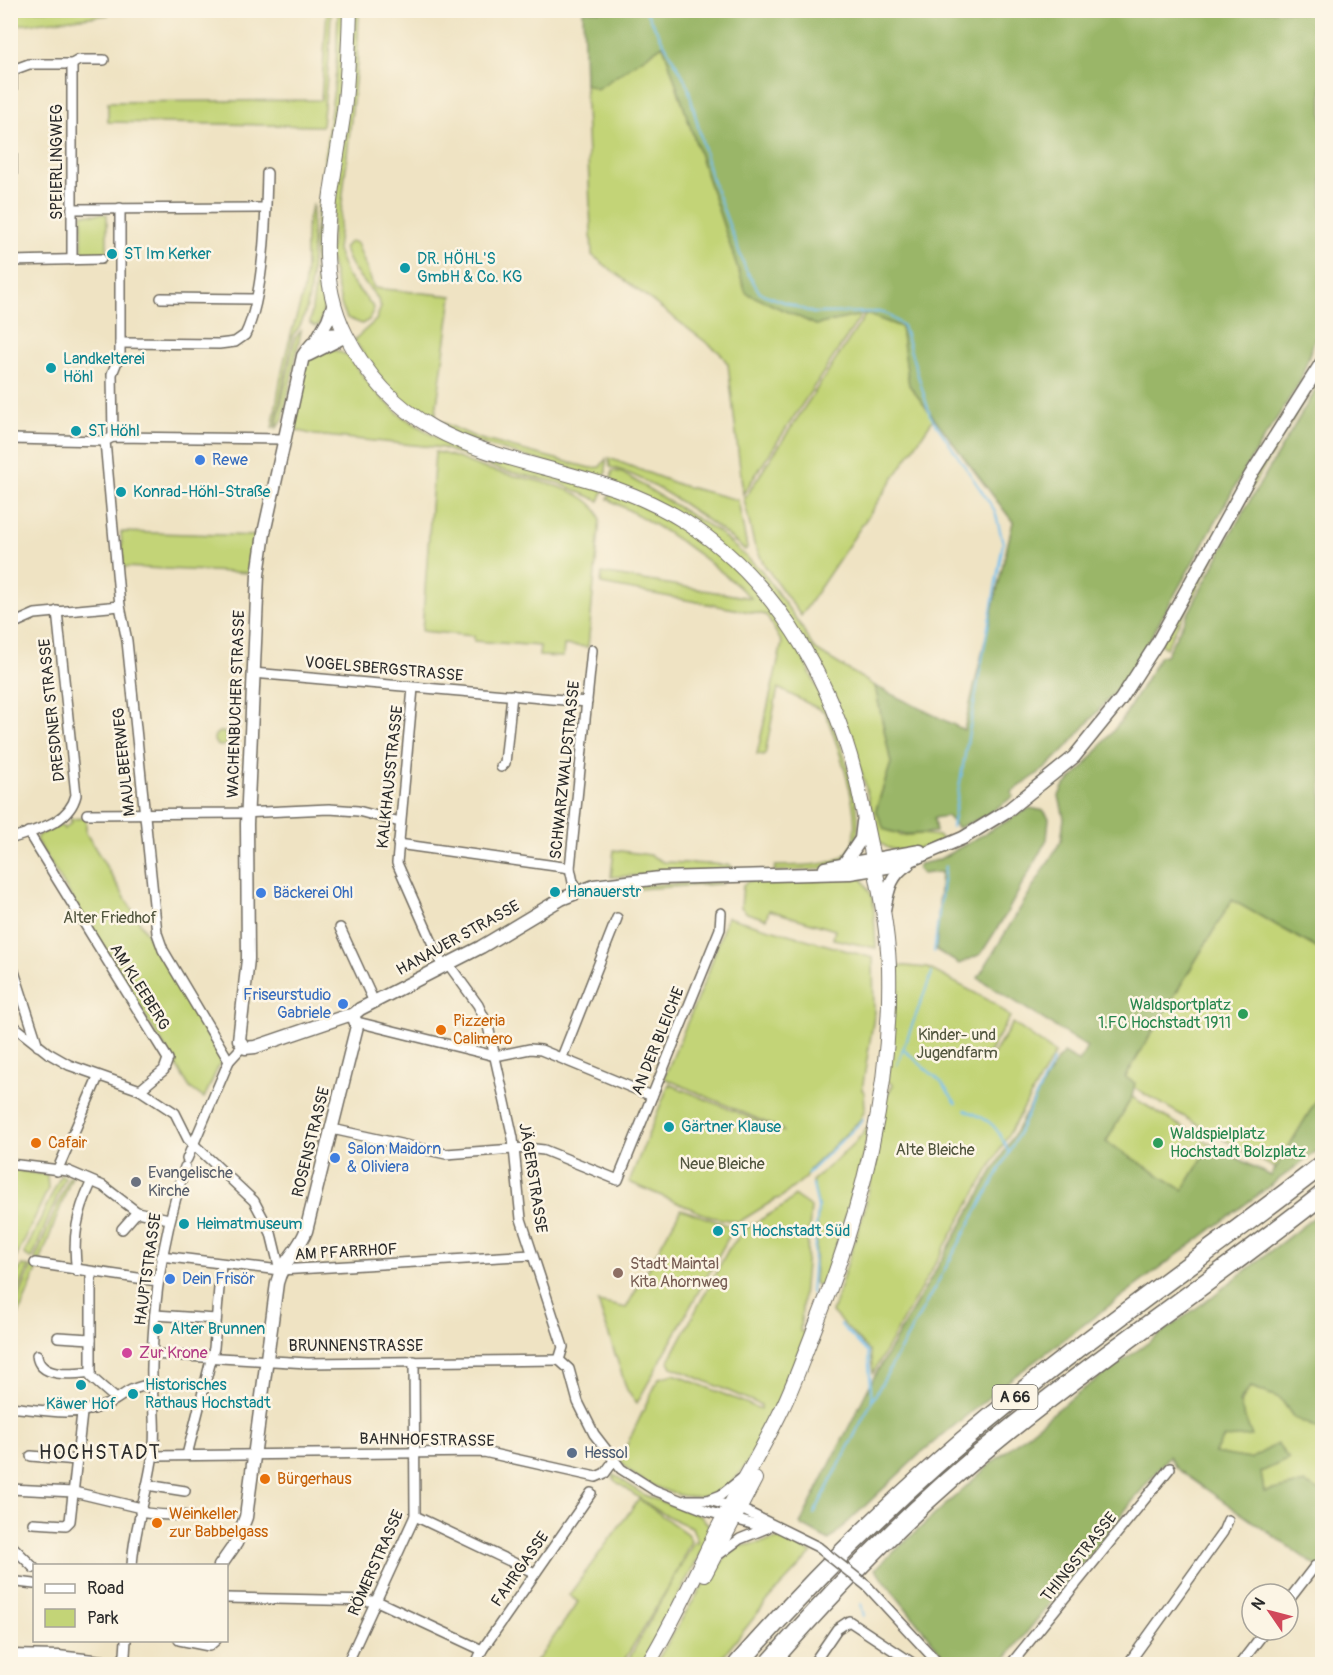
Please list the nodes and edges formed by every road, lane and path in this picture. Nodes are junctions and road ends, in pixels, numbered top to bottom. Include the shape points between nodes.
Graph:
1 (350, 10) edge
2 (104, 60) dead end
3 (72, 64) junction
4 (11, 71) edge
5 (11, 149) edge
6 (267, 173) dead end
7 (120, 208) junction
8 (266, 208) junction
9 (72, 209) junction
10 (101, 259) dead end
11 (72, 260) junction
12 (11, 261) edge
13 (161, 298) dead end
14 (255, 299) junction
15 (334, 303) junction
16 (346, 336) junction
17 (316, 340) junction
18 (120, 343) junction
19 (1323, 362) edge
20 (299, 366) junction
21 (10, 439) edge
22 (109, 439) junction
23 (284, 439) junction
24 (120, 606) junction
25 (57, 611) junction
26 (10, 625) edge
27 (592, 650) dead end
28 (253, 673) junction
29 (413, 688) junction
30 (512, 695) junction
31 (587, 702) junction
32 (501, 767) dead end
33 (248, 812) junction
34 (864, 812) junction
35 (144, 813) junction
36 (87, 814) dead end
37 (400, 822) junction
38 (28, 832) junction
39 (10, 839) edge
40 (398, 844) junction
41 (936, 848) junction
42 (914, 860) junction
43 (844, 864) junction
44 (876, 864) junction
45 (570, 868) junction
46 (804, 873) junction
47 (575, 892) junction
48 (884, 911) junction
49 (721, 913) dead end
50 (617, 918) dead end
51 (340, 928) dead end
52 (10, 959) edge
53 (446, 966) junction
54 (374, 1002) junction
55 (355, 1019) junction
56 (10, 1023) edge
57 (39, 1046) junction
58 (242, 1047) junction
59 (495, 1056) junction
60 (562, 1057) junction
61 (229, 1061) junction
62 (98, 1077) junction
63 (140, 1090) junction
64 (652, 1096) junction
65 (332, 1129) junction
66 (193, 1143) junction
67 (514, 1149) junction
68 (10, 1164) edge
69 (1323, 1165) edge
70 (57, 1171) junction
71 (91, 1183) junction
72 (1323, 1195) edge
73 (137, 1212) junction
74 (169, 1219) junction
75 (122, 1229) dead end
76 (532, 1255) junction
77 (162, 1256) junction
78 (35, 1263) dead end
79 (221, 1264) junction
80 (280, 1270) junction
81 (77, 1271) junction
82 (91, 1273) junction
83 (158, 1281) junction
84 (155, 1315) junction
85 (216, 1319) junction
86 (58, 1337) dead end
87 (91, 1339) junction
88 (152, 1354) junction
89 (38, 1355) dead end
90 (210, 1357) junction
91 (267, 1360) junction
92 (559, 1360) junction
93 (414, 1361) junction
94 (91, 1372) junction
95 (152, 1385) junction
96 (115, 1398) junction
97 (10, 1407) edge
98 (781, 1410) junction
99 (82, 1413) junction
100 (415, 1453) junction
101 (187, 1455) junction
102 (255, 1455) junction
103 (31, 1456) dead end
104 (153, 1456) junction
105 (77, 1460) junction
106 (613, 1462) junction
107 (1170, 1468) dead end
108 (750, 1471) junction
109 (147, 1485) junction
110 (10, 1489) edge
111 (185, 1491) dead end
112 (74, 1492) junction
113 (591, 1493) dead end
114 (681, 1500) junction
115 (708, 1500) junction
116 (141, 1510) junction
117 (733, 1512) junction
118 (191, 1516) dead end
119 (415, 1516) junction
120 (1228, 1520) dead end
121 (33, 1523) dead end
122 (771, 1528) junction
123 (10, 1544) edge
124 (715, 1557) junction
125 (132, 1564) edge
126 (221, 1564) edge
127 (1315, 1566) dead end
128 (33, 1567) edge
129 (535, 1573) junction
130 (10, 1581) edge
131 (33, 1584) edge
132 (1300, 1585) edge
133 (228, 1598) edge
134 (377, 1601) junction
135 (684, 1602) junction
136 (126, 1642) edge
137 (1257, 1642) edge
138 (482, 1650) junction
139 (10, 1656) edge
140 (117, 1663) edge
141 (348, 1665) edge
142 (476, 1665) edge
143 (648, 1665) edge
144 (738, 1665) edge
145 (769, 1665) edge
146 (813, 1665) edge
147 (914, 1665) edge
148 (939, 1665) edge
149 (1011, 1665) edge
150 (1128, 1665) edge
151 (1240, 1665) edge

1 - 15 main road via 345,99 328,226 327,269
2 - 3 street via 79,60
3 - 4 street via 29,64
3 - 9 street, SPEIERLINGWEG
4 - 5 street
5 - 12 street
6 - 8 street
7 - 8 street
7 - 9 street
7 - 18 street, MAULBEERWEG
8 - 14 street
9 - 11 street, SPEIERLINGWEG
10 - 11 street
11 - 12 street
13 - 14 street
14 - 18 street via 247,331 235,342
15 - 16 main road
15 - 17 street, WACHENBUCHER STRASSE
16 - 17 street via 332,333
16 - 20 street via 316,349
16 - 34 main road via 388,395 432,429 476,448 593,479 635,495 689,524 728,554 773,603 822,683 849,750
17 - 20 street, WACHENBUCHER STRASSE
18 - 22 street, MAULBEERWEG via 112,374
19 - 41 street via 1250,476 1158,644 1099,730 1024,799 977,830
20 - 23 street, WACHENBUCHER STRASSE
21 - 22 street
22 - 23 street
22 - 24 street, MAULBEERWEG
23 - 28 street, WACHENBUCHER STRASSE via 260,556
24 - 25 street
24 - 35 street, MAULBEERWEG
25 - 26 street via 34,614
25 - 38 street, DRESDNER STRASSE via 76,795 63,816
27 - 31 street, SCHWARZWALDSTRASSE
28 - 29 street, VOGELSBERGSTRASSE
28 - 33 street, WACHENBUCHER STRASSE
29 - 30 street, VOGELSBERGSTRASSE
29 - 37 street, KALKHAUSSTRASSE
30 - 31 street, VOGELSBERGSTRASSE
30 - 32 street via 505,763
31 - 45 street, SCHWARZWALDSTRASSE
33 - 35 street
33 - 37 street via 337,809
33 - 58 street, WACHENBUCHER STRASSE via 248,959 239,1040
34 - 43 street via 861,839
34 - 44 main road
35 - 36 street
35 - 61 street, MAULBEERWEG via 159,941
37 - 40 street, KALKHAUSSTRASSE
38 - 39 street, DRESDNER STRASSE
38 - 63 street, AM KLEEBERG via 168,1059 164,1070
40 - 45 street
40 - 53 street, KALKHAUSSTRASSE via 399,869
41 - 42 street
41 - 44 street
42 - 44 street
42 - 48 street via 894,876
43 - 44 street, HANAUER STRASSE
43 - 46 street, HANAUER STRASSE
44 - 46 street, HANAUER STRASSE via 850,873
44 - 48 main road
45 - 47 street, SCHWARZWALDSTRASSE
46 - 47 street, HANAUER STRASSE via 660,878 608,883
47 - 53 street, HANAUER STRASSE
48 - 98 main road via 889,964 888,1036 877,1127 860,1203 841,1260
49 - 64 street, AN DER BLEICHE via 720,928
50 - 60 street
51 - 54 street
52 - 57 street
53 - 54 street, HANAUER STRASSE
53 - 59 street, KALKHAUSSTRASSE via 483,1013
54 - 55 street, HANAUER STRASSE
55 - 58 street, HANAUER STRASSE via 346,1016 255,1047
55 - 59 street
55 - 65 street, ROSENSTRASSE
56 - 57 street
57 - 62 street
58 - 61 street
59 - 60 street via 534,1049
59 - 67 street, JÄGERSTRASSE
60 - 64 street
61 - 66 street
62 - 63 street
62 - 70 street
63 - 66 street via 175,1113
64 - 67 street, AN DER BLEICHE via 618,1180 548,1151
65 - 67 street via 437,1153
65 - 80 street, ROSENSTRASSE via 304,1237
66 - 74 street, HAUPTSTRASSE
66 - 80 street via 254,1201 271,1233
67 - 76 street, JÄGERSTRASSE via 519,1209
68 - 70 street
69 - 144 highway, A 66 via 1065,1359 952,1450 848,1547
70 - 71 street via 68,1171
71 - 73 street via 103,1186
71 - 81 street via 74,1233
72 - 145 highway, A 66 via 1092,1366 968,1465 884,1542
73 - 74 street
73 - 75 street
74 - 77 street, HAUPTSTRASSE
76 - 80 street, AM PFARRHOF
76 - 92 street, JÄGERSTRASSE via 562,1347
77 - 79 street, AM PFARRHOF
77 - 83 street, HAUPTSTRASSE
78 - 81 street
79 - 80 street, AM PFARRHOF
79 - 85 street
80 - 91 street
81 - 82 street
82 - 83 street
82 - 87 street
83 - 84 street, HAUPTSTRASSE
84 - 85 street
84 - 88 street, HAUPTSTRASSE
85 - 90 street
86 - 87 street
87 - 94 street
88 - 90 street, BRUNNENSTRASSE
88 - 95 street, HAUPTSTRASSE
89 - 94 street via 46,1370
90 - 91 street, BRUNNENSTRASSE
90 - 101 street
91 - 93 street, BRUNNENSTRASSE
91 - 102 street
92 - 93 street, BRUNNENSTRASSE
92 - 106 street, JÄGERSTRASSE via 569,1369 588,1423
93 - 100 street, RÖMERSTRASSE
94 - 96 street via 91,1377
95 - 96 street via 136,1386
95 - 104 street, HAUPTSTRASSE
96 - 99 street
97 - 99 street
98 - 108 main road
98 - 117 main road via 769,1447
99 - 105 street
100 - 102 street, BAHNHOFSTRASSE
100 - 106 street, BAHNHOFSTRASSE via 489,1453 596,1477 609,1470
100 - 119 street, RÖMERSTRASSE
101 - 102 street, BAHNHOFSTRASSE
101 - 104 street, BAHNHOFSTRASSE
102 - 126 street via 242,1531
103 - 105 street
104 - 109 street, HAUPTSTRASSE
105 - 112 street
106 - 114 street via 646,1486
107 - 149 street, THINGSTRASSE
108 - 115 street via 721,1495
108 - 117 main road
109 - 111 street
109 - 116 street, HAUPTSTRASSE
110 - 112 street
112 - 116 street
112 - 121 street via 66,1525
113 - 129 street, FAHRGASSE
114 - 115 street
114 - 117 street
115 - 117 street
116 - 118 street via 161,1517
116 - 125 street, HAUPTSTRASSE
117 - 122 street via 756,1514
117 - 124 main road
117 - 135 main road
119 - 129 street
119 - 134 street, RÖMERSTRASSE
120 - 150 street via 1223,1533
122 - 124 street via 740,1539
122 - 148 street, bridge via 818,1547 867,1586
123 - 128 street
124 - 135 main road
127 - 132 street
129 - 138 street, FAHRGASSE
130 - 131 street
133 - 134 street
134 - 138 street
134 - 141 street, RÖMERSTRASSE
135 - 143 main road
136 - 140 street via 125,1655
137 - 151 street
138 - 142 street, FAHRGASSE
139 - 140 street
146 - 147 street via 844,1623 856,1624

